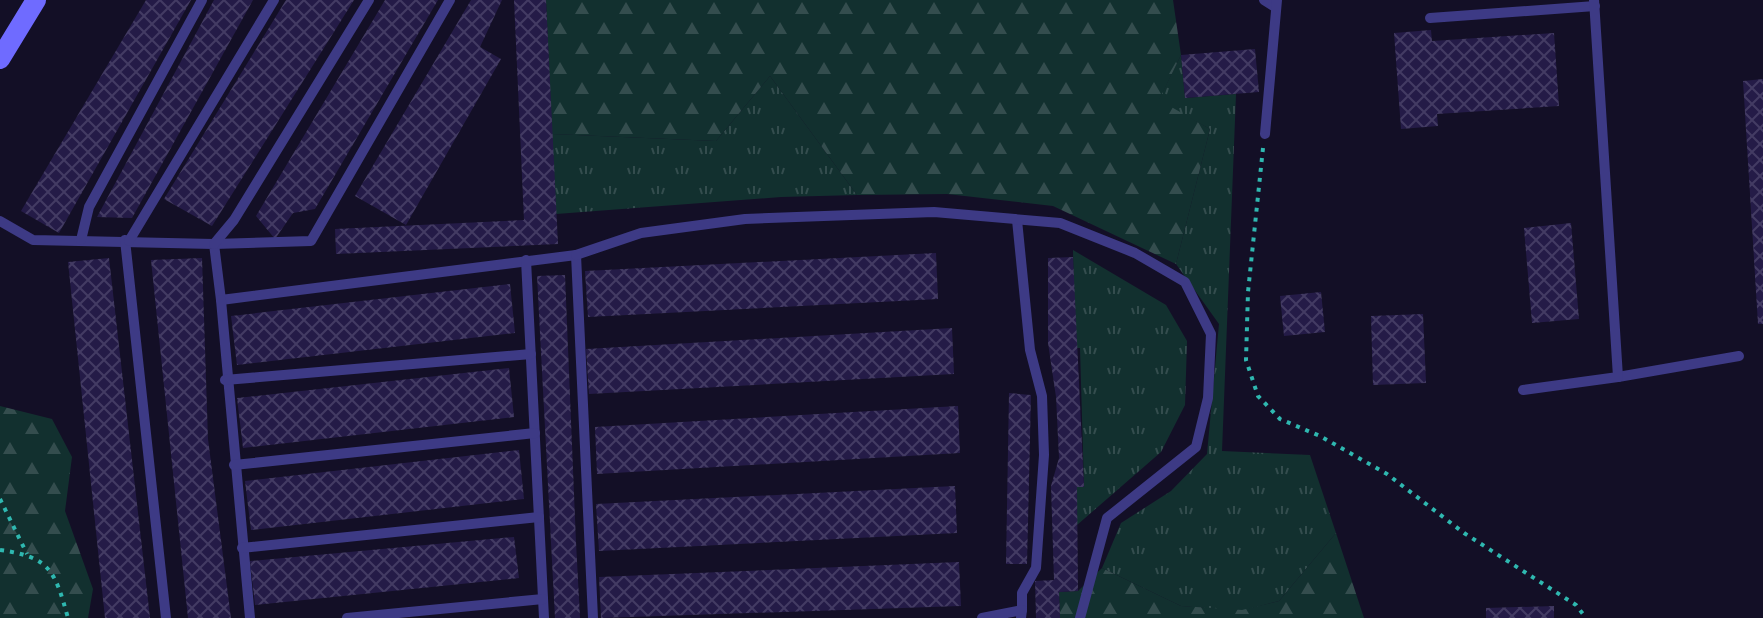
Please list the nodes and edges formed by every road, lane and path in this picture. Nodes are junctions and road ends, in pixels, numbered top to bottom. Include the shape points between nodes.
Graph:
1 (36, 0) edge
2 (202, 0) edge
3 (274, 0) edge
4 (369, 0) edge
5 (450, 0) edge
6 (1264, 0) edge
7 (1595, 3) edge
8 (1276, 4) edge
9 (1430, 18) dead end
10 (0, 59) edge
11 (1265, 134) joint
12 (1017, 220) junction
13 (0, 221) edge
14 (81, 240) junction
15 (127, 240) junction
16 (214, 244) junction
17 (576, 255) junction
18 (526, 260) junction
19 (221, 300) junction
20 (531, 354) junction
21 (1739, 356) dead end
22 (1618, 377) junction
23 (225, 380) junction
24 (1523, 390) dead end
25 (535, 433) junction
26 (234, 465) junction
27 (0, 499) edge
28 (539, 517) junction
29 (242, 548) junction
30 (0, 550) edge
31 (27, 554) junction
32 (543, 599) junction
33 (1022, 614) edge
34 (68, 618) edge
35 (166, 618) edge
36 (250, 618) edge
37 (347, 618) edge
38 (544, 618) edge
39 (593, 618) edge
40 (982, 618) edge
41 (1080, 618) edge
42 (1586, 618) edge

1 - 10 main road
2 - 14 lane via 89,207
3 - 15 lane
4 - 16 lane via 234,220
5 - 16 lane via 311,241
6 - 8 lane
7 - 9 lane
7 - 22 lane
8 - 11 lane
11 - 42 path via 1246,360 1258,396 1280,419 1387,474 1464,533 1576,605
12 - 17 lane via 934,212 745,219 641,233
12 - 33 lane via 1030,350 1042,396 1044,455 1036,568 1022,593
12 - 41 lane via 1060,223 1135,253 1185,282 1211,334 1208,398 1196,447 1107,518
13 - 14 lane via 33,240
14 - 15 lane
15 - 16 lane
15 - 35 lane
16 - 19 lane
17 - 18 lane
17 - 39 lane
18 - 19 lane
18 - 20 lane
19 - 23 lane
20 - 23 lane
20 - 25 lane
21 - 22 lane
22 - 24 lane
23 - 26 lane
25 - 26 lane
25 - 28 lane
26 - 29 lane
27 - 31 path
28 - 29 lane
28 - 32 lane
29 - 36 lane
30 - 31 path
31 - 34 path via 50,568 60,583
32 - 37 lane
32 - 38 lane
33 - 40 lane

